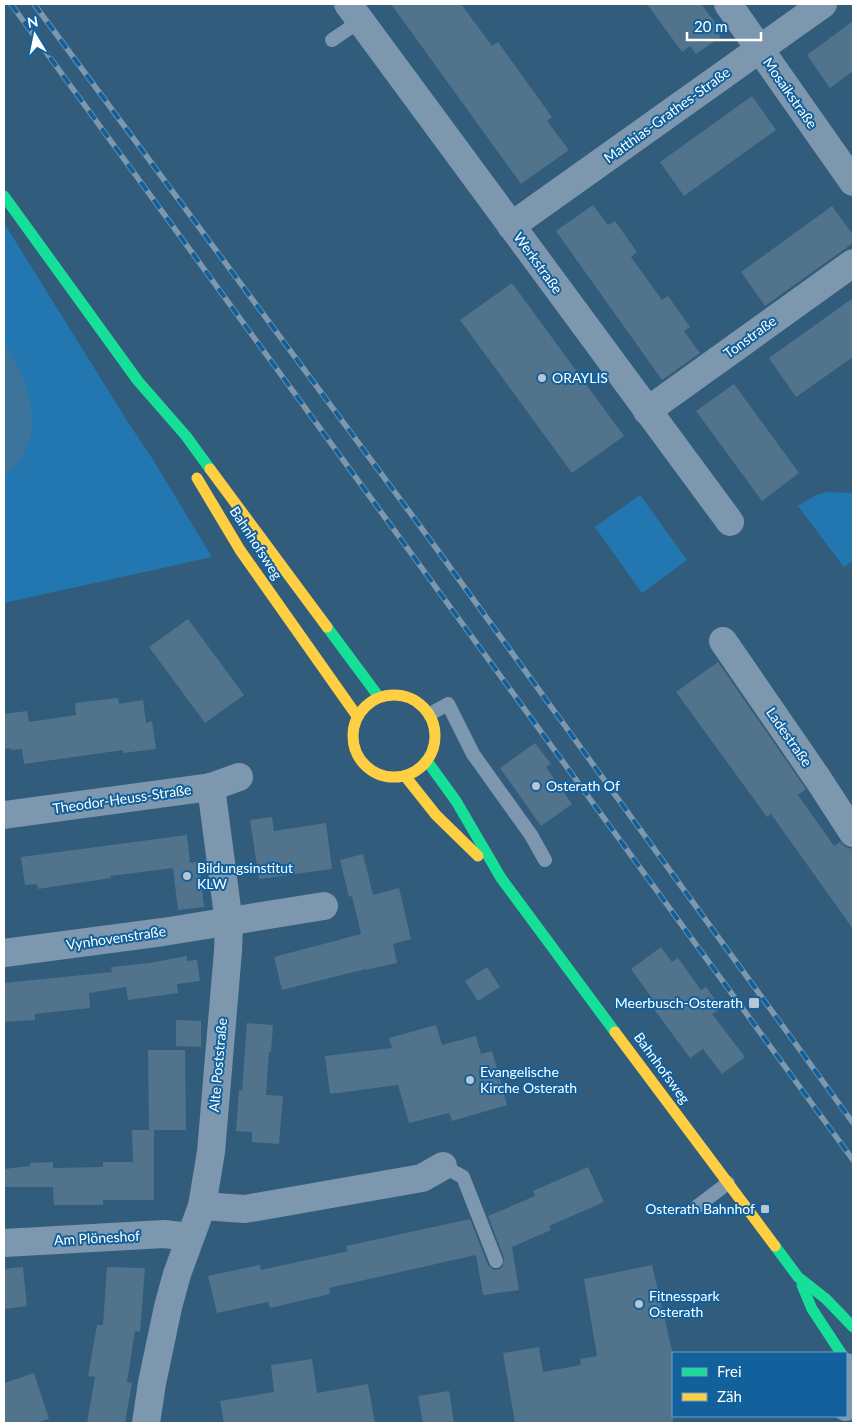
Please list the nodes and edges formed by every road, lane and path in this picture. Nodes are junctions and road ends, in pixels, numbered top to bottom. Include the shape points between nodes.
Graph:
1 (728, 4) edge
2 (823, 4) edge
3 (354, 12) edge
4 (332, 40) dead end
5 (760, 49) junction
6 (853, 182) edge
7 (4, 196) edge
8 (510, 226) junction
9 (853, 262) edge
10 (138, 381) junction
11 (647, 411) junction
12 (170, 436) dead end
13 (189, 466) dead end
14 (730, 522) dead end
15 (724, 641) dead end
16 (379, 696) junction
17 (430, 714) junction
18 (357, 716) junction
19 (427, 761) junction
20 (405, 776) junction
21 (239, 777) dead end
22 (211, 787) junction
23 (4, 815) edge
24 (853, 833) edge
25 (545, 860) dead end
26 (501, 878) junction
27 (324, 906) dead end
28 (229, 922) junction
29 (4, 952) edge
30 (442, 1166) joint
31 (728, 1183) junction
32 (202, 1206) junction
33 (695, 1208) dead end
34 (190, 1237) junction
35 (4, 1243) edge
36 (496, 1261) dead end
37 (798, 1277) junction
38 (853, 1326) edge
39 (840, 1352) edge
40 (847, 1373) edge
41 (847, 1403) edge
42 (146, 1423) edge

1 - 5 street, Mosaikstraße
2 - 5 street, Matthias-Grathes-Straße
3 - 4 lane
3 - 8 street, Werkstraße
5 - 6 street, Mosaikstraße
5 - 8 street, Matthias-Grathes-Straße
7 - 10 main road, Bahnhofsweg
8 - 11 street, Werkstraße
9 - 11 street, Tonstraße
10 - 12 main road, Bahnhofsweg
10 - 16 main road, Bahnhofsweg via 186,436
11 - 14 street, Werkstraße
13 - 18 main road, Bahnhofsweg via 240,550
15 - 24 street, Ladestraße
16 - 17 main road via 398,694 416,700
16 - 18 main road
17 - 19 main road via 436,734
17 - 25 lane via 448,704 473,754
18 - 20 main road via 353,743 366,767 378,774
19 - 20 main road
19 - 26 main road, Bahnhofsweg via 456,800
20 - 26 main road, Bahnhofsweg via 436,815
21 - 22 street, Theodor-Heuss-Straße
22 - 23 street, Theodor-Heuss-Straße
22 - 28 street, Alte Poststraße
26 - 31 main road, Bahnhofsweg
27 - 28 street
28 - 29 street, Vynhovenstraße
28 - 32 street, Alte Poststraße via 211,1152
30 - 32 street via 422,1178 245,1209
30 - 36 lane via 463,1177
31 - 33 lane
31 - 37 main road, Bahnhofsweg
32 - 34 street, Alte Poststraße
34 - 35 street, Am Plöneshof via 164,1234
34 - 42 street, Alte Poststraße via 168,1308
37 - 38 main road, Bahnhofsweg
37 - 39 main road, Bahnhofsweg via 812,1310
40 - 41 street

